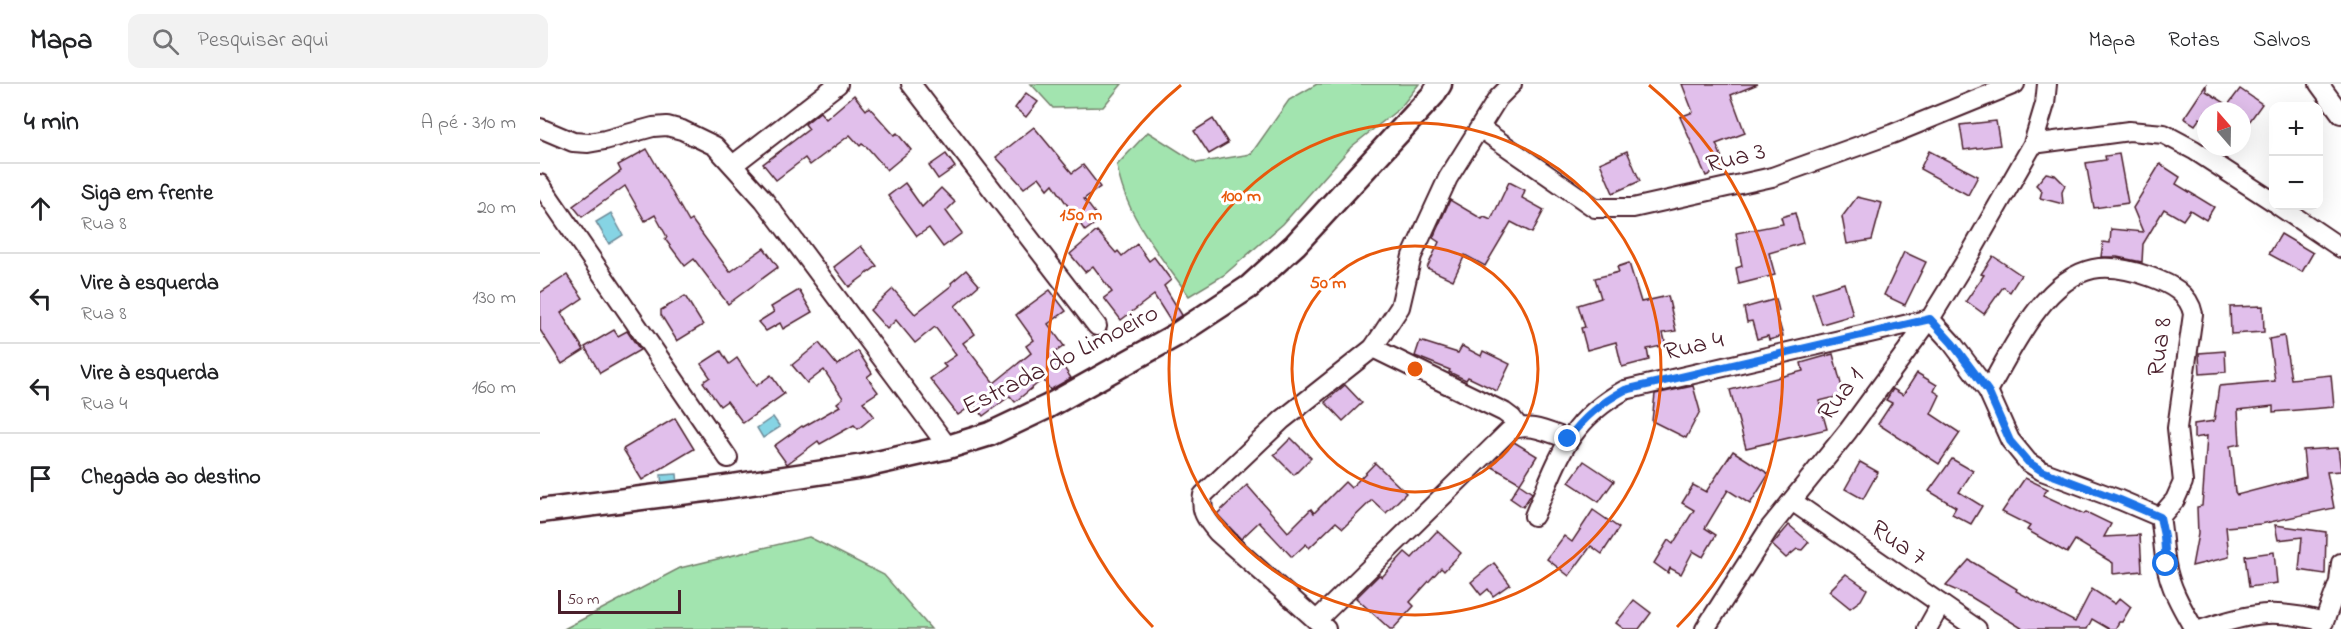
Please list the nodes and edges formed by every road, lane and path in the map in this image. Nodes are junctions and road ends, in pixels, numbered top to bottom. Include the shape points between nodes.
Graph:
1 (838, 84) edge
2 (911, 84) edge
3 (1440, 84) edge
4 (1512, 84) edge
5 (2016, 84) edge
6 (2047, 84) edge
7 (2319, 84) edge
8 (2341, 114) edge
9 (1480, 128) junction
10 (540, 129) edge
11 (2032, 144) junction
12 (733, 165) junction
13 (540, 184) edge
14 (2269, 199) edge
15 (2284, 210) edge
16 (2341, 248) edge
17 (1930, 319) junction
18 (1097, 326) dead end
19 (1373, 348) junction
20 (1988, 391) junction
21 (1518, 426) junction
22 (1568, 439) junction
23 (948, 447) junction
24 (728, 458) dead end
25 (1792, 501) junction
26 (540, 511) edge
27 (1534, 516) dead end
28 (2160, 517) junction
29 (2341, 563) edge
30 (1941, 604) junction
31 (1321, 625) edge
32 (2327, 625) edge
33 (1705, 629) edge
34 (1927, 629) edge
35 (1977, 629) edge
36 (2194, 629) edge
37 (2203, 629) edge

1 - 12 street
2 - 18 street
3 - 23 street, Estrada do Limoeiro via 1364,172 1249,287 1176,335 1047,407 990,434
4 - 9 street via 1498,98
5 - 9 street, Rua 3 via 1772,177 1633,207 1595,208
6 - 11 street, Rua 1
7 - 8 street
9 - 19 street via 1448,178 1412,256 1400,307
10 - 12 street via 573,142 588,143 667,126 715,146
11 - 14 street via 2129,131 2164,134
11 - 17 street, Rua 1
12 - 23 street via 764,200
13 - 24 street
15 - 16 street
17 - 20 street
17 - 22 street, Rua 4 via 1625,390 1594,410
17 - 25 street, Rua 1
19 - 21 street via 1504,412
19 - 31 street via 1282,420 1203,495 1201,507 1217,532
20 - 28 street via 2010,441 2028,462
20 - 28 street, Rua 8 via 2028,326 2052,293 2069,279 2094,269 2131,270 2183,293 2193,315 2177,428 2183,482 2175,500
21 - 22 street
21 - 31 street via 1490,448
22 - 27 street, Rua 4
23 - 26 street, Estrada do Limoeiro via 864,466
25 - 30 street, Rua 7
25 - 33 street, Rua 1 via 1769,529
28 - 36 street via 2173,588
29 - 32 street
30 - 34 street
30 - 35 street, Rua 7
32 - 37 street via 2299,615 2276,613 2237,618

